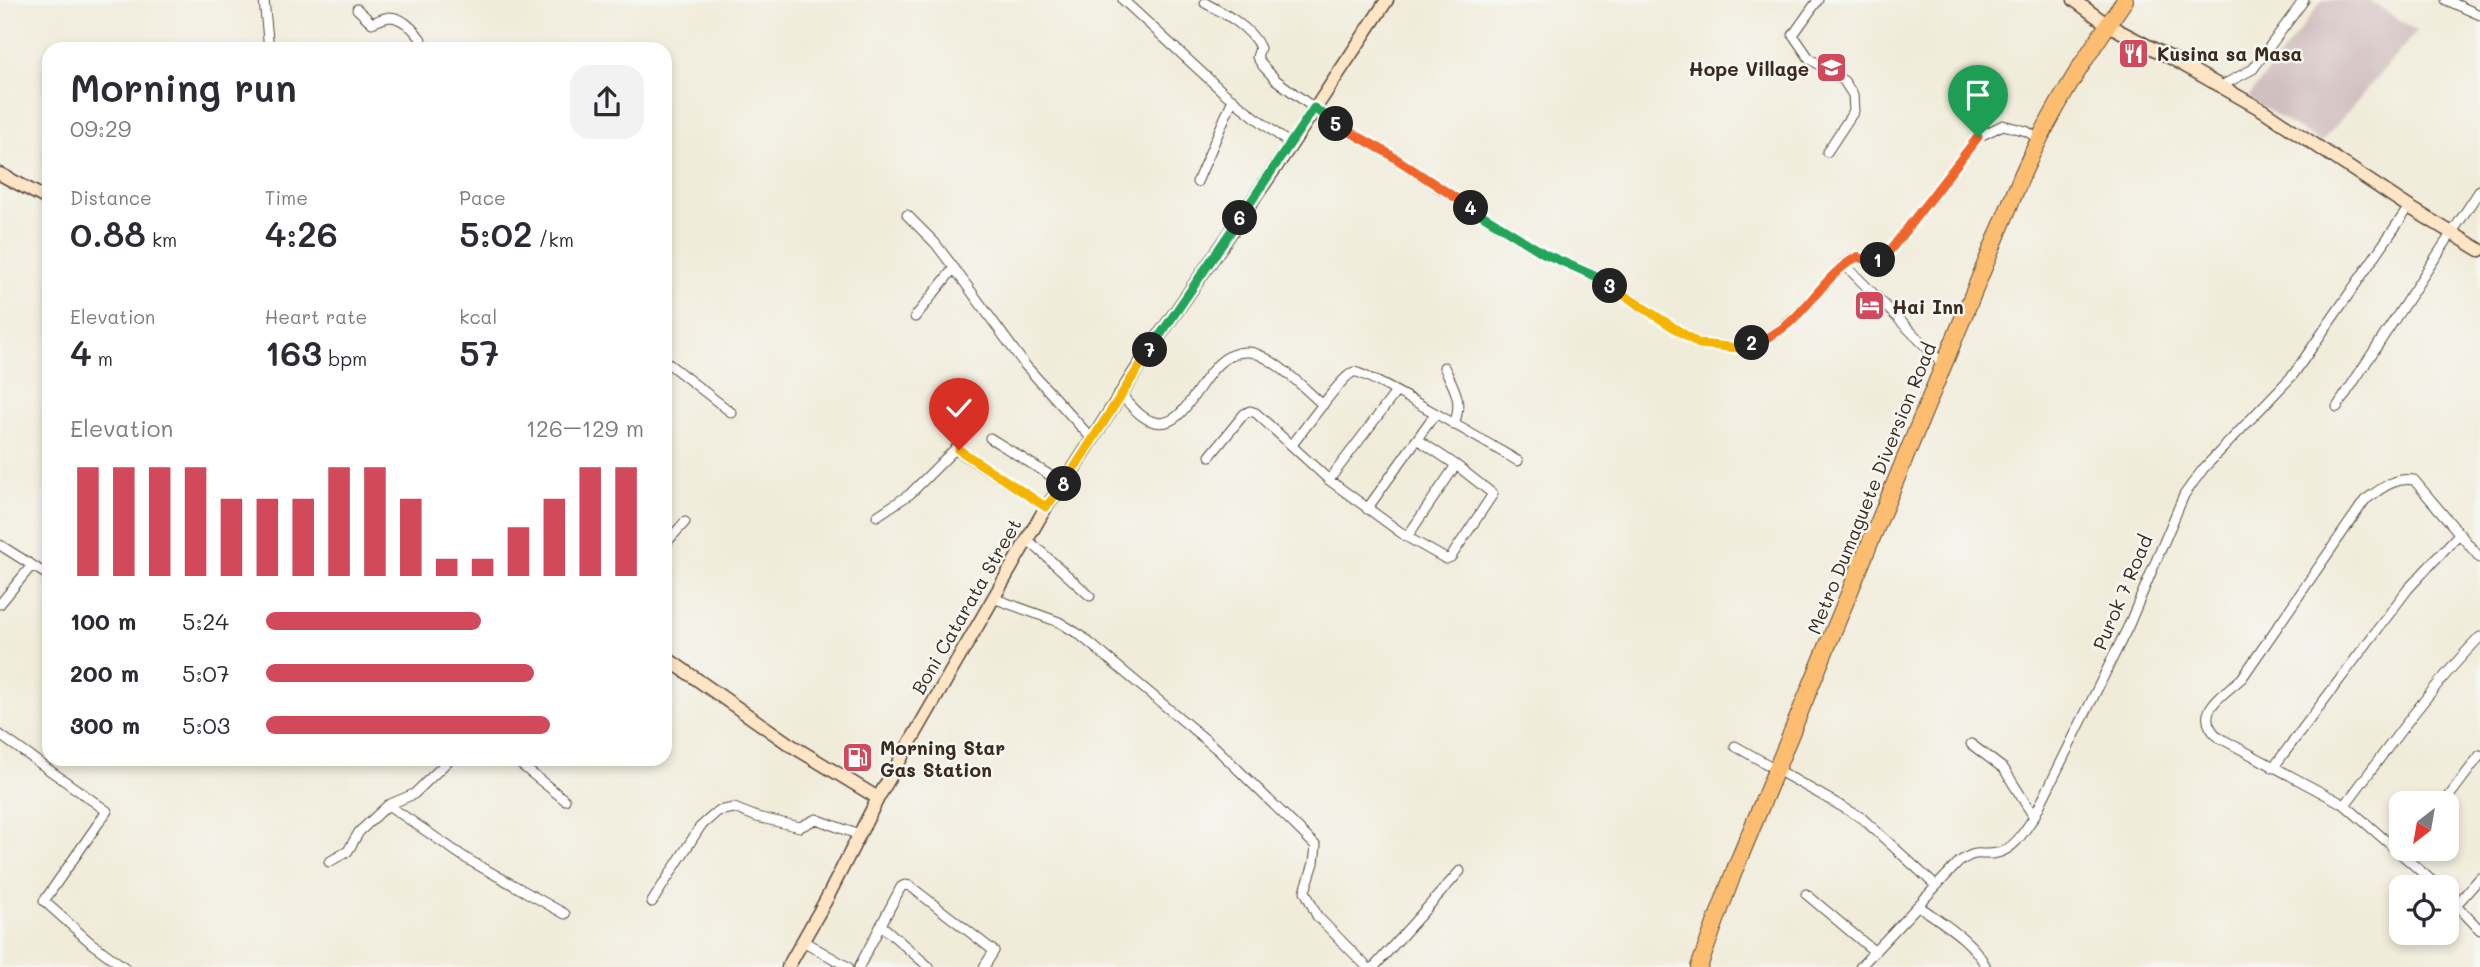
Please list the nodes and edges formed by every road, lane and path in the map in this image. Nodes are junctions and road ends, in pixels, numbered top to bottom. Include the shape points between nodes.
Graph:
1 (264, 0) edge
2 (1123, 0) edge
3 (1387, 0) edge
4 (1818, 0) edge
5 (2074, 0) edge
6 (2125, 0) edge
7 (2304, 0) edge
8 (2446, 0) edge
9 (1205, 3) dead end
10 (357, 9) dead end
11 (2480, 15) edge
12 (2108, 25) junction
13 (268, 42) edge
14 (423, 42) edge
15 (2221, 86) junction
16 (1233, 99) junction
17 (1314, 108) junction
18 (2039, 139) junction
19 (1292, 145) junction
20 (1827, 152) dead end
21 (0, 174) edge
22 (1196, 182) dead end
23 (2480, 190) edge
24 (42, 196) edge
25 (2409, 207) junction
26 (907, 215) dead end
27 (2453, 234) junction
28 (2480, 250) edge
29 (1844, 264) junction
30 (954, 268) junction
31 (915, 317) dead end
32 (1944, 365) junction
33 (672, 366) edge
34 (1444, 367) dead end
35 (1396, 391) junction
36 (1121, 395) junction
37 (1323, 404) junction
38 (2337, 407) dead end
39 (732, 413) dead end
40 (1435, 414) junction
41 (1454, 425) junction
42 (990, 438) dead end
43 (1093, 439) junction
44 (1417, 439) junction
45 (1292, 445) junction
46 (1210, 456) dead end
47 (1518, 461) dead end
48 (1456, 465) junction
49 (1329, 480) junction
50 (1064, 484) junction
51 (1046, 507) junction
52 (1367, 509) junction
53 (877, 516) dead end
54 (685, 522) dead end
55 (2459, 534) junction
56 (672, 536) edge
57 (1407, 537) junction
58 (1027, 539) junction
59 (0, 544) edge
60 (2480, 558) edge
61 (32, 565) junction
62 (42, 571) edge
63 (1090, 596) dead end
64 (993, 598) junction
65 (0, 604) edge
66 (2480, 637) edge
67 (672, 662) edge
68 (0, 736) edge
69 (1971, 744) dead end
70 (1735, 746) dead end
71 (2480, 755) edge
72 (42, 765) edge
73 (43, 766) edge
74 (443, 766) edge
75 (522, 766) edge
76 (2273, 768) junction
77 (1777, 770) junction
78 (2453, 791) edge
79 (878, 798) junction
80 (565, 800) dead end
81 (388, 805) junction
82 (2344, 805) junction
83 (2034, 817) junction
84 (859, 835) junction
85 (2389, 839) edge
86 (2415, 861) edge
87 (329, 862) dead end
88 (1460, 871) dead end
89 (2428, 875) edge
90 (2480, 878) edge
91 (1935, 885) junction
92 (1806, 894) dead end
93 (652, 902) dead end
94 (2459, 902) edge
95 (1919, 906) junction
96 (2459, 906) edge
97 (565, 914) dead end
98 (881, 925) junction
99 (2480, 930) edge
100 (803, 941) junction
101 (1875, 952) junction
102 (124, 967) edge
103 (788, 967) edge
104 (848, 967) edge
105 (859, 967) edge
106 (929, 967) edge
107 (984, 967) edge
108 (1367, 967) edge
109 (1374, 967) edge
110 (1699, 967) edge
111 (1860, 967) edge
112 (1986, 967) edge

1 - 13 street
2 - 16 street
3 - 17 street, Boni Catarata Street
4 - 20 street via 1793,35 1809,58 1844,81 1853,95 1854,111
5 - 12 street
6 - 12 highway, Metro Dumaguete Diversion Road
7 - 15 street via 2253,69
8 - 11 street
9 - 17 street via 1256,39 1257,57 1263,66
10 - 14 street via 372,23 388,17 402,20
12 - 15 street
12 - 18 highway, Metro Dumaguete Diversion Road
15 - 25 street
16 - 19 street
16 - 22 street
17 - 19 street, Boni Catarata Street
17 - 29 street via 1545,254 1597,277 1699,344 1739,348 1773,335
18 - 29 street via 2003,125 1978,137 1885,257 1873,262 1857,257
18 - 32 highway, Metro Dumaguete Diversion Road
19 - 36 street, Boni Catarata Street
21 - 24 street
23 - 27 street
25 - 27 street
25 - 83 street, Purok 7 Road via 2293,376 2203,469 2184,495 2128,627
26 - 30 street
27 - 28 street
27 - 38 street
29 - 32 street
30 - 31 street
30 - 43 street via 1026,365
32 - 77 highway, Metro Dumaguete Diversion Road
33 - 39 street
34 - 41 street via 1459,399
35 - 37 street via 1353,372
35 - 40 street
35 - 49 street
36 - 37 street via 1156,423 1172,420 1214,367 1230,355 1250,352 1267,359
36 - 43 street, Boni Catarata Street
37 - 45 street
40 - 41 street
40 - 44 street
41 - 47 street
42 - 50 street
43 - 50 street, Boni Catarata Street
44 - 48 street
44 - 52 street
45 - 46 street via 1250,411
45 - 49 street
48 - 57 street
48 - 57 street via 1491,491 1492,498 1451,557 1446,559
49 - 52 street
50 - 51 street, Boni Catarata Street
51 - 53 street via 955,449 910,495
51 - 58 street, Boni Catarata Street
52 - 57 street
54 - 56 street
55 - 60 street
55 - 76 street via 2408,589
55 - 76 street via 2414,480 2389,483 2365,500 2242,678 2208,711 2210,730
58 - 63 street
58 - 64 street, Boni Catarata Street
59 - 61 street
61 - 62 street
61 - 65 street
64 - 79 street, Boni Catarata Street
64 - 108 street via 1059,622 1080,635 1218,750 1316,846 1305,891 1317,916
66 - 82 street
67 - 79 street via 789,744
68 - 72 street
69 - 83 street via 2004,769
70 - 77 street
71 - 78 street
73 - 102 street via 107,811 44,901
74 - 81 street via 414,794
75 - 80 street
76 - 82 street
77 - 91 street via 1862,818
77 - 110 highway, Metro Dumaguete Diversion Road
79 - 84 street, Boni Catarata Street
81 - 87 street via 364,827 348,851
81 - 97 street via 487,872
82 - 85 street
83 - 91 street, Purok 7 Road via 2014,844 1999,853 1972,852
84 - 93 street via 816,818 800,827 734,808 718,811 700,827
84 - 100 street, Boni Catarata Street
86 - 89 street
88 - 109 street
90 - 94 street
91 - 95 street, Purok 7 Road
92 - 101 street
95 - 101 street, Purok 7 Road
95 - 112 street via 1967,942
96 - 99 street
98 - 105 street
98 - 106 street
98 - 107 street via 901,887 910,886 994,951
100 - 103 street, Boni Catarata Street
100 - 104 street
101 - 111 street, Purok 7 Road

